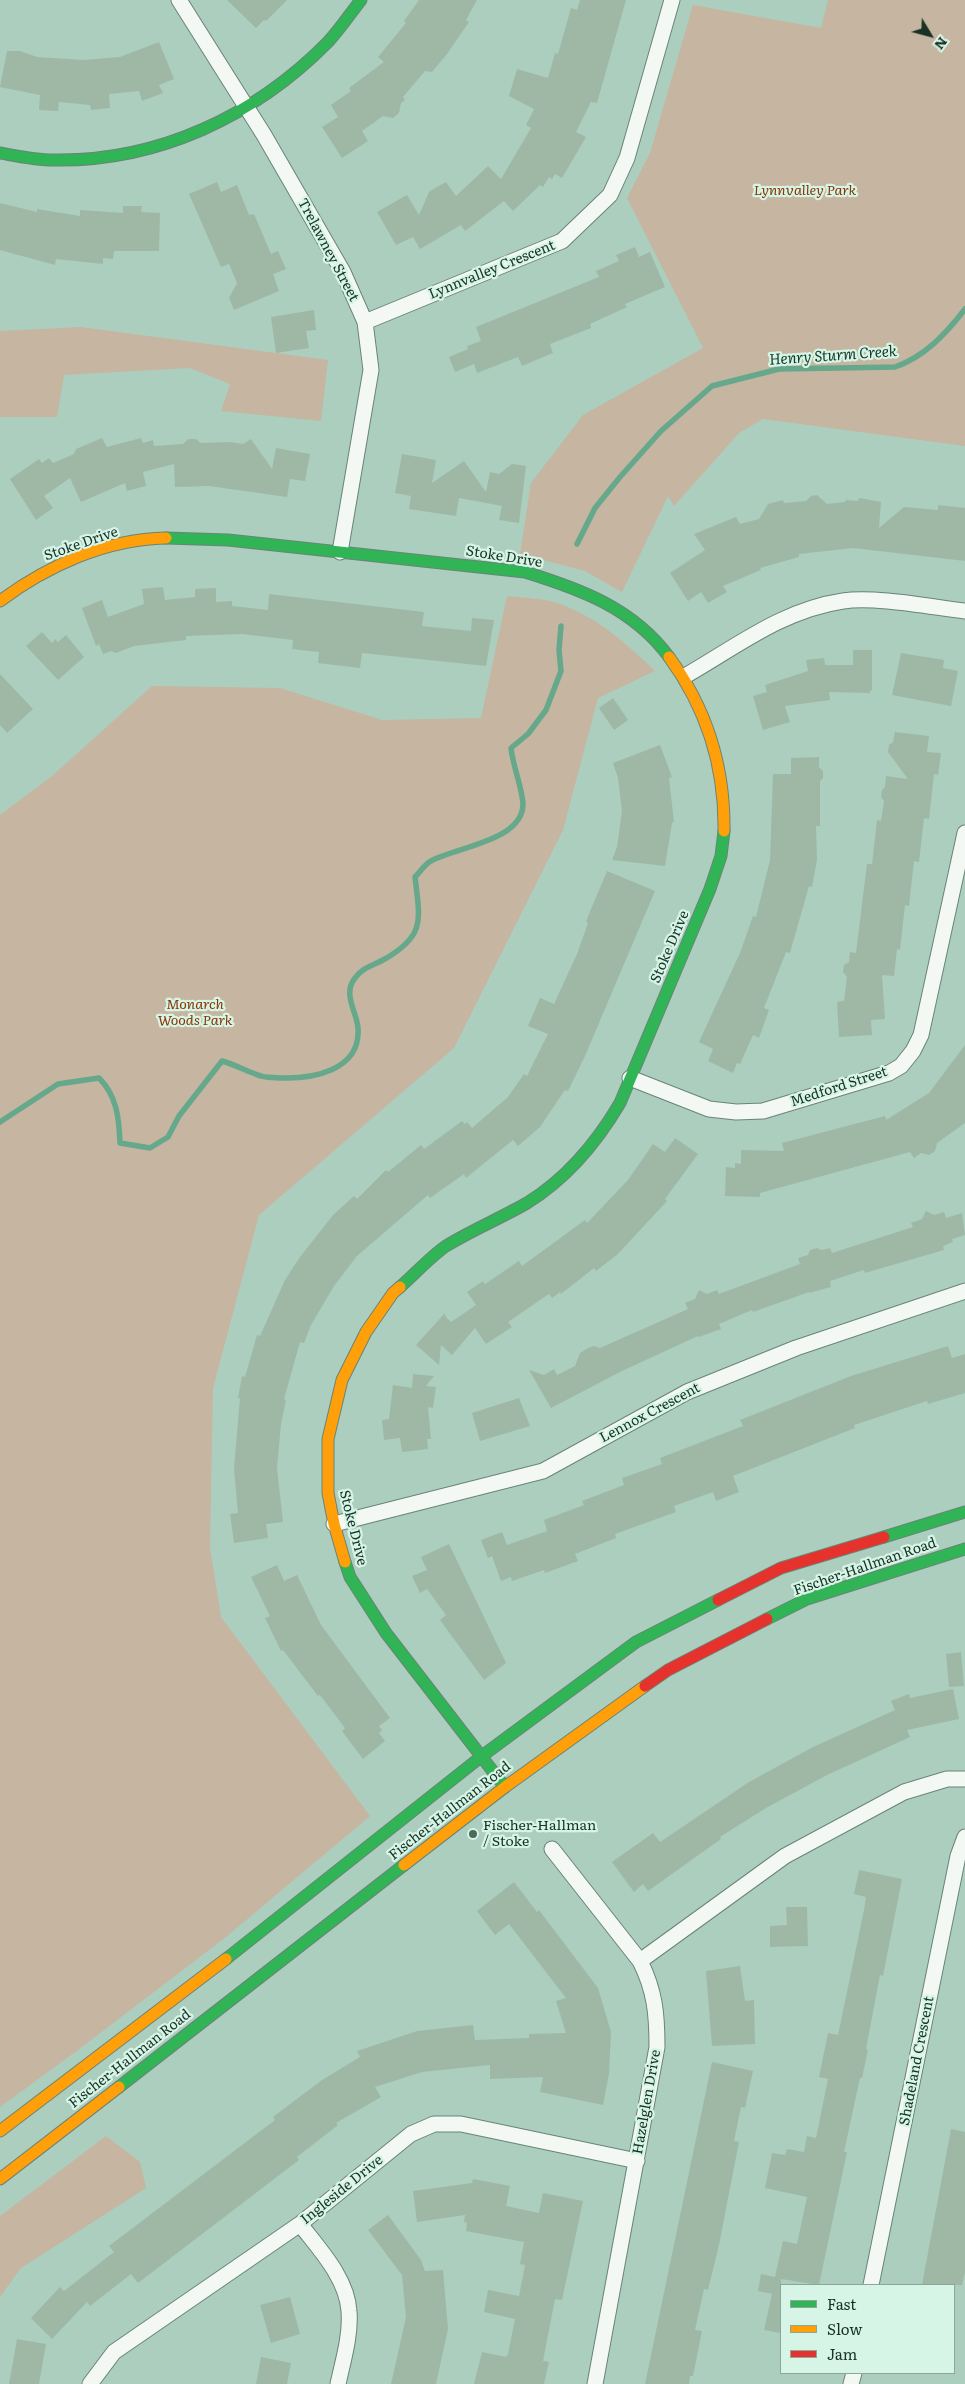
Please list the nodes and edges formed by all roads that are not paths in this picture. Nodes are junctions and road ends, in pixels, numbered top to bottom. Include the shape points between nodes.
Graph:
1 (178, 0) edge
2 (361, 0) edge
3 (672, 0) edge
4 (247, 107) junction
5 (0, 153) edge
6 (365, 322) junction
7 (340, 552) junction
8 (0, 601) edge
9 (965, 611) edge
10 (685, 676) junction
11 (965, 833) edge
12 (630, 1078) junction
13 (965, 1291) edge
14 (965, 1512) edge
15 (334, 1524) junction
16 (965, 1549) edge
17 (482, 1756) junction
18 (965, 1779) edge
19 (505, 1787) junction
20 (965, 1837) edge
21 (552, 1850) dead end
22 (640, 1961) junction
23 (0, 2131) edge
24 (637, 2160) junction
25 (0, 2179) edge
26 (300, 2224) junction
27 (871, 2284) edge
28 (90, 2384) edge
29 (338, 2384) edge
30 (595, 2384) edge

1 - 4 street, Trelawney Street
2 - 4 street via 319,50 284,81
3 - 6 street, Lynnvalley Crescent via 627,158 610,195 562,241
4 - 5 street via 187,139 125,157 64,162
4 - 6 street, Trelawney Street via 343,272
6 - 7 street, Trelawney Street via 371,370
7 - 8 street, Stoke Drive via 216,540 155,538 112,546 56,567 13,590
7 - 10 street, Stoke Drive via 524,572 566,584 612,606 640,626
9 - 10 street via 871,601 844,601 804,609 760,630
10 - 12 street, Stoke Drive via 706,718 720,766 725,800 724,841 716,875
11 - 12 street, Medford Street via 921,1035 901,1066 872,1080 772,1108 736,1112 709,1109
12 - 15 street, Stoke Drive via 607,1125 573,1166 528,1202 459,1238 424,1263 394,1293 366,1332 342,1380 328,1439 328,1493
13 - 15 street, Lennox Crescent via 796,1348 687,1392 536,1474
14 - 17 street, Fischer-Hallman Road via 781,1568 747,1585 636,1642
15 - 17 street, Stoke Drive via 350,1577 386,1633
16 - 19 street, Fischer-Hallman Road via 807,1599 668,1670
17 - 19 street, Stoke Drive
17 - 23 street, Fischer-Hallman Road via 211,1971
18 - 22 street via 947,1779 904,1792 785,1856
19 - 25 street, Fischer-Hallman Road
20 - 27 street, Shadeland Crescent via 958,1856
21 - 22 street, Hazelglen Drive
22 - 24 street, Hazelglen Drive via 650,1982 657,2014 657,2047
24 - 26 street, Ingleside Drive via 461,2124 434,2124 411,2134
24 - 30 street, Hazelglen Drive
26 - 28 street, Ingleside Drive via 114,2352
26 - 29 street via 338,2278 349,2311 346,2348

